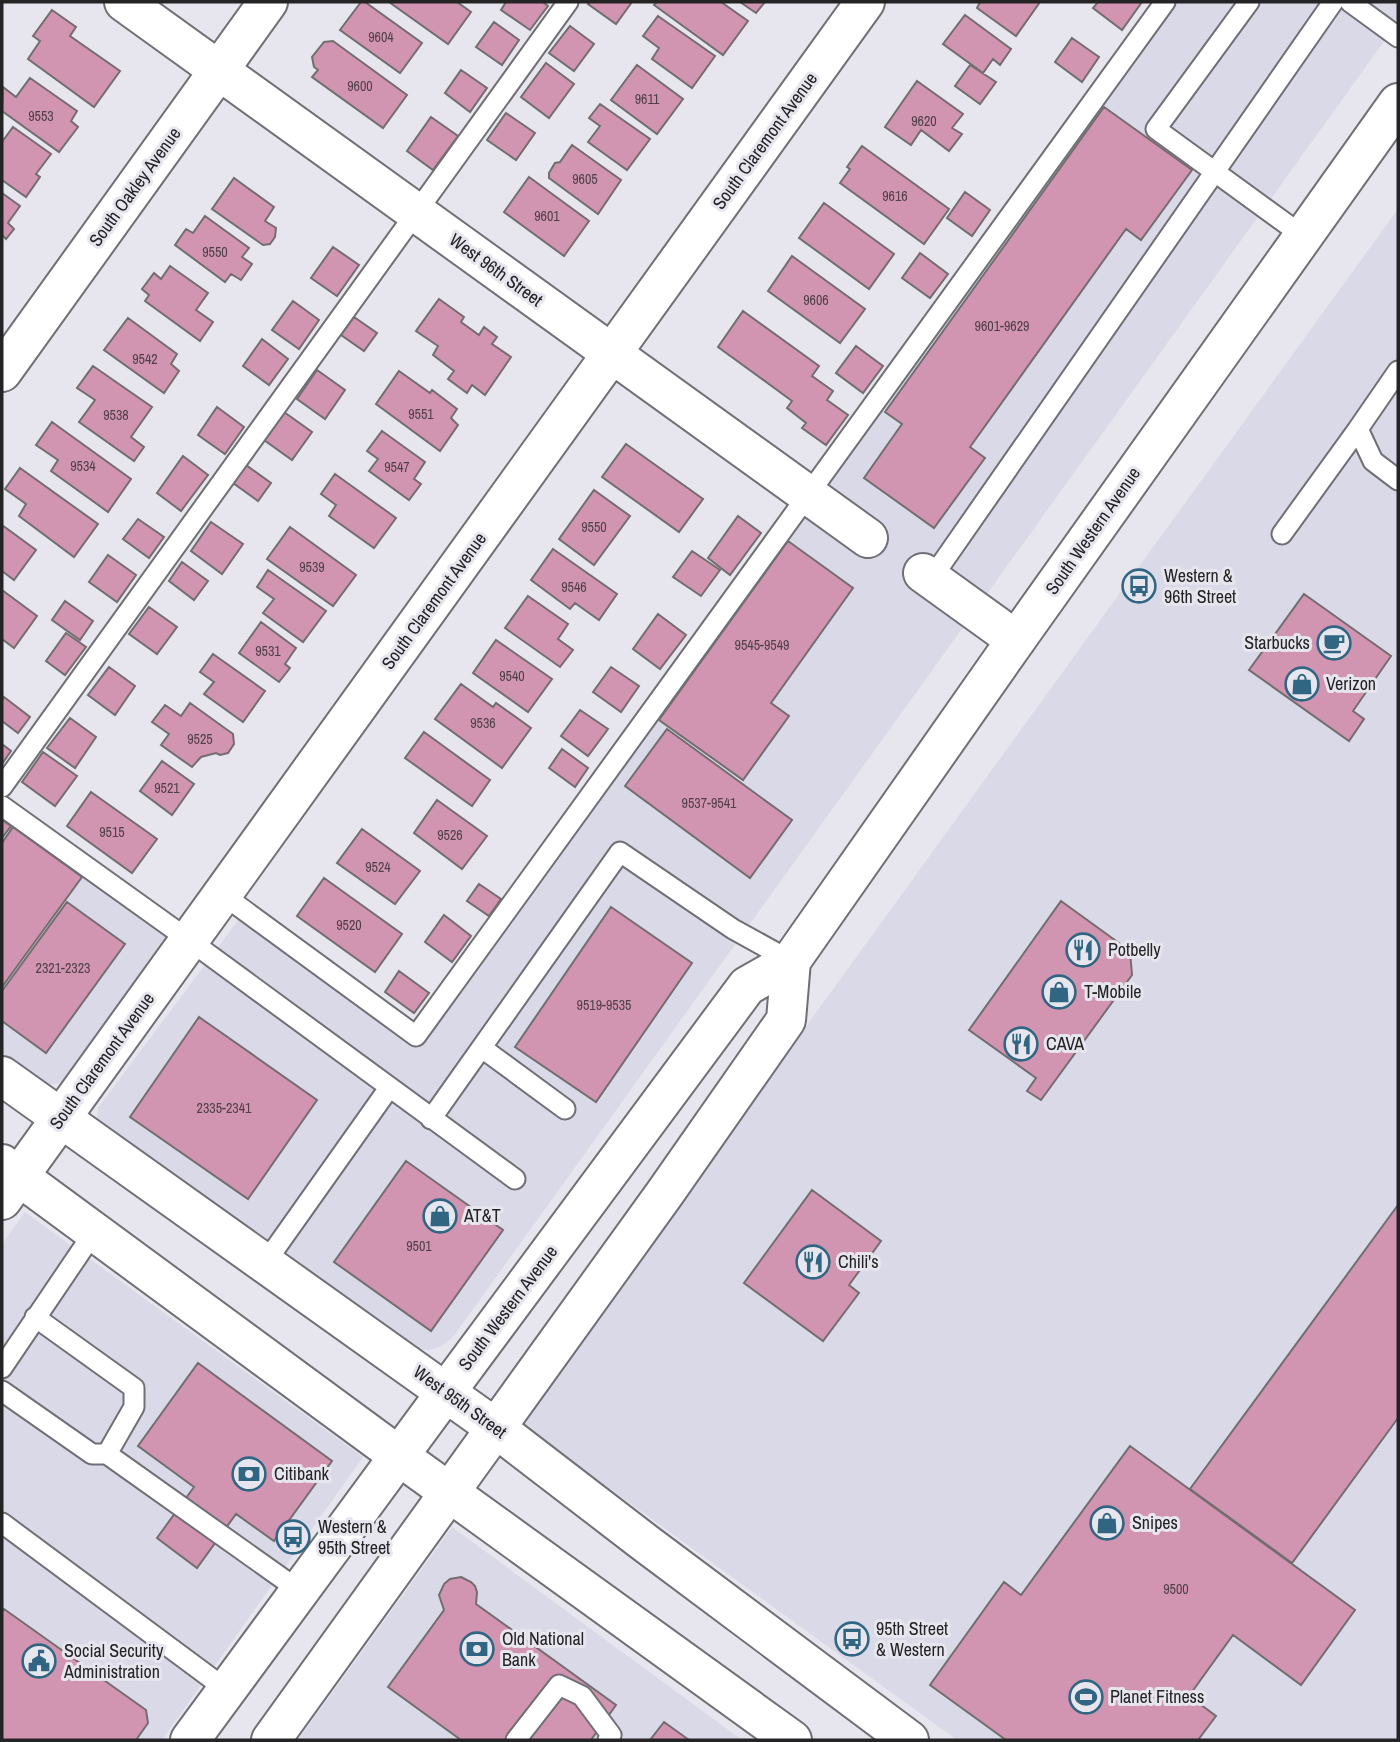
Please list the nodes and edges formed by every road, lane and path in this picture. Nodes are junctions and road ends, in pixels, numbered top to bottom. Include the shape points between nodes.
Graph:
1 (124, 2) edge
2 (268, 2) edge
3 (568, 2) edge
4 (865, 2) edge
5 (1166, 2) edge
6 (1249, 2) edge
7 (1333, 2) edge
8 (1350, 2) edge
9 (1398, 37) edge
10 (219, 70) junction
11 (1398, 103) edge
12 (1215, 172) junction
13 (416, 212) junction
14 (1303, 236) junction
15 (612, 354) junction
16 (1398, 370) edge
17 (2, 372) edge
18 (1358, 429) junction
19 (1398, 480) edge
20 (808, 495) junction
21 (1282, 534) dead end
22 (868, 538) dead end
23 (927, 576) joint
24 (1016, 640) junction
25 (2, 788) edge
26 (2, 806) edge
27 (222, 894) junction
28 (189, 940) junction
29 (792, 961) junction
30 (482, 1048) junction
31 (2, 1076) edge
32 (389, 1088) junction
33 (565, 1109) dead end
34 (60, 1118) junction
35 (432, 1119) junction
36 (515, 1179) dead end
37 (7, 1180) edge
38 (94, 1232) junction
39 (265, 1263) junction
40 (35, 1317) junction
41 (2, 1368) edge
42 (2, 1391) edge
43 (446, 1392) junction
44 (497, 1429) junction
45 (107, 1454) junction
46 (399, 1456) junction
47 (450, 1493) junction
48 (2, 1523) edge
49 (300, 1591) junction
50 (227, 1690) junction
51 (190, 1740) edge
52 (271, 1740) edge
53 (516, 1740) edge
54 (608, 1740) edge
55 (792, 1740) edge
56 (909, 1740) edge

1 - 10 main road, West 96th Street
2 - 10 main road, South Oakley Avenue
3 - 13 lane
4 - 15 main road, South Claremont Avenue
5 - 20 lane
6 - 12 lane via 1156,129
7 - 12 lane
8 - 9 lane
10 - 13 main road, West 96th Street
10 - 17 main road, South Oakley Avenue
11 - 14 main road, South Western Avenue
12 - 14 lane
12 - 23 lane
13 - 15 main road, West 96th Street
13 - 25 lane
14 - 24 main road, South Western Avenue
15 - 20 main road, West 96th Street
15 - 27 main road, South Claremont Avenue
16 - 18 lane
18 - 19 lane via 1373,461
18 - 21 lane
20 - 22 main road, West 96th Street
20 - 27 lane via 416,1036
23 - 24 main road
24 - 29 main road, South Western Avenue
26 - 28 lane
27 - 28 main road, South Claremont Avenue
28 - 32 lane
28 - 34 main road, South Claremont Avenue
29 - 30 lane via 733,929 620,852
29 - 43 main road, South Western Avenue via 747,986
29 - 44 main road, South Western Avenue via 786,1020
30 - 33 lane
30 - 35 lane
31 - 34 main road, West 95th Street
32 - 35 lane
32 - 39 lane
34 - 37 main road, South Claremont Avenue
34 - 39 main road, West 95th Street
35 - 36 lane
37 - 38 main road
38 - 40 lane
38 - 46 main road
39 - 43 main road, West 95th Street
40 - 41 lane
40 - 45 lane via 134,1388 134,1407
42 - 45 lane via 92,1454
43 - 44 main road, West 95th Street
43 - 46 main road, South Western Avenue
44 - 47 main road, South Western Avenue
44 - 56 main road, West 95th Street
45 - 49 lane
46 - 47 main road
46 - 49 main road, South Western Avenue
47 - 52 main road, South Western Avenue
47 - 55 main road
48 - 50 lane
49 - 50 main road, South Western Avenue
50 - 51 main road, South Western Avenue
53 - 54 lane via 559,1685 582,1696 611,1735

